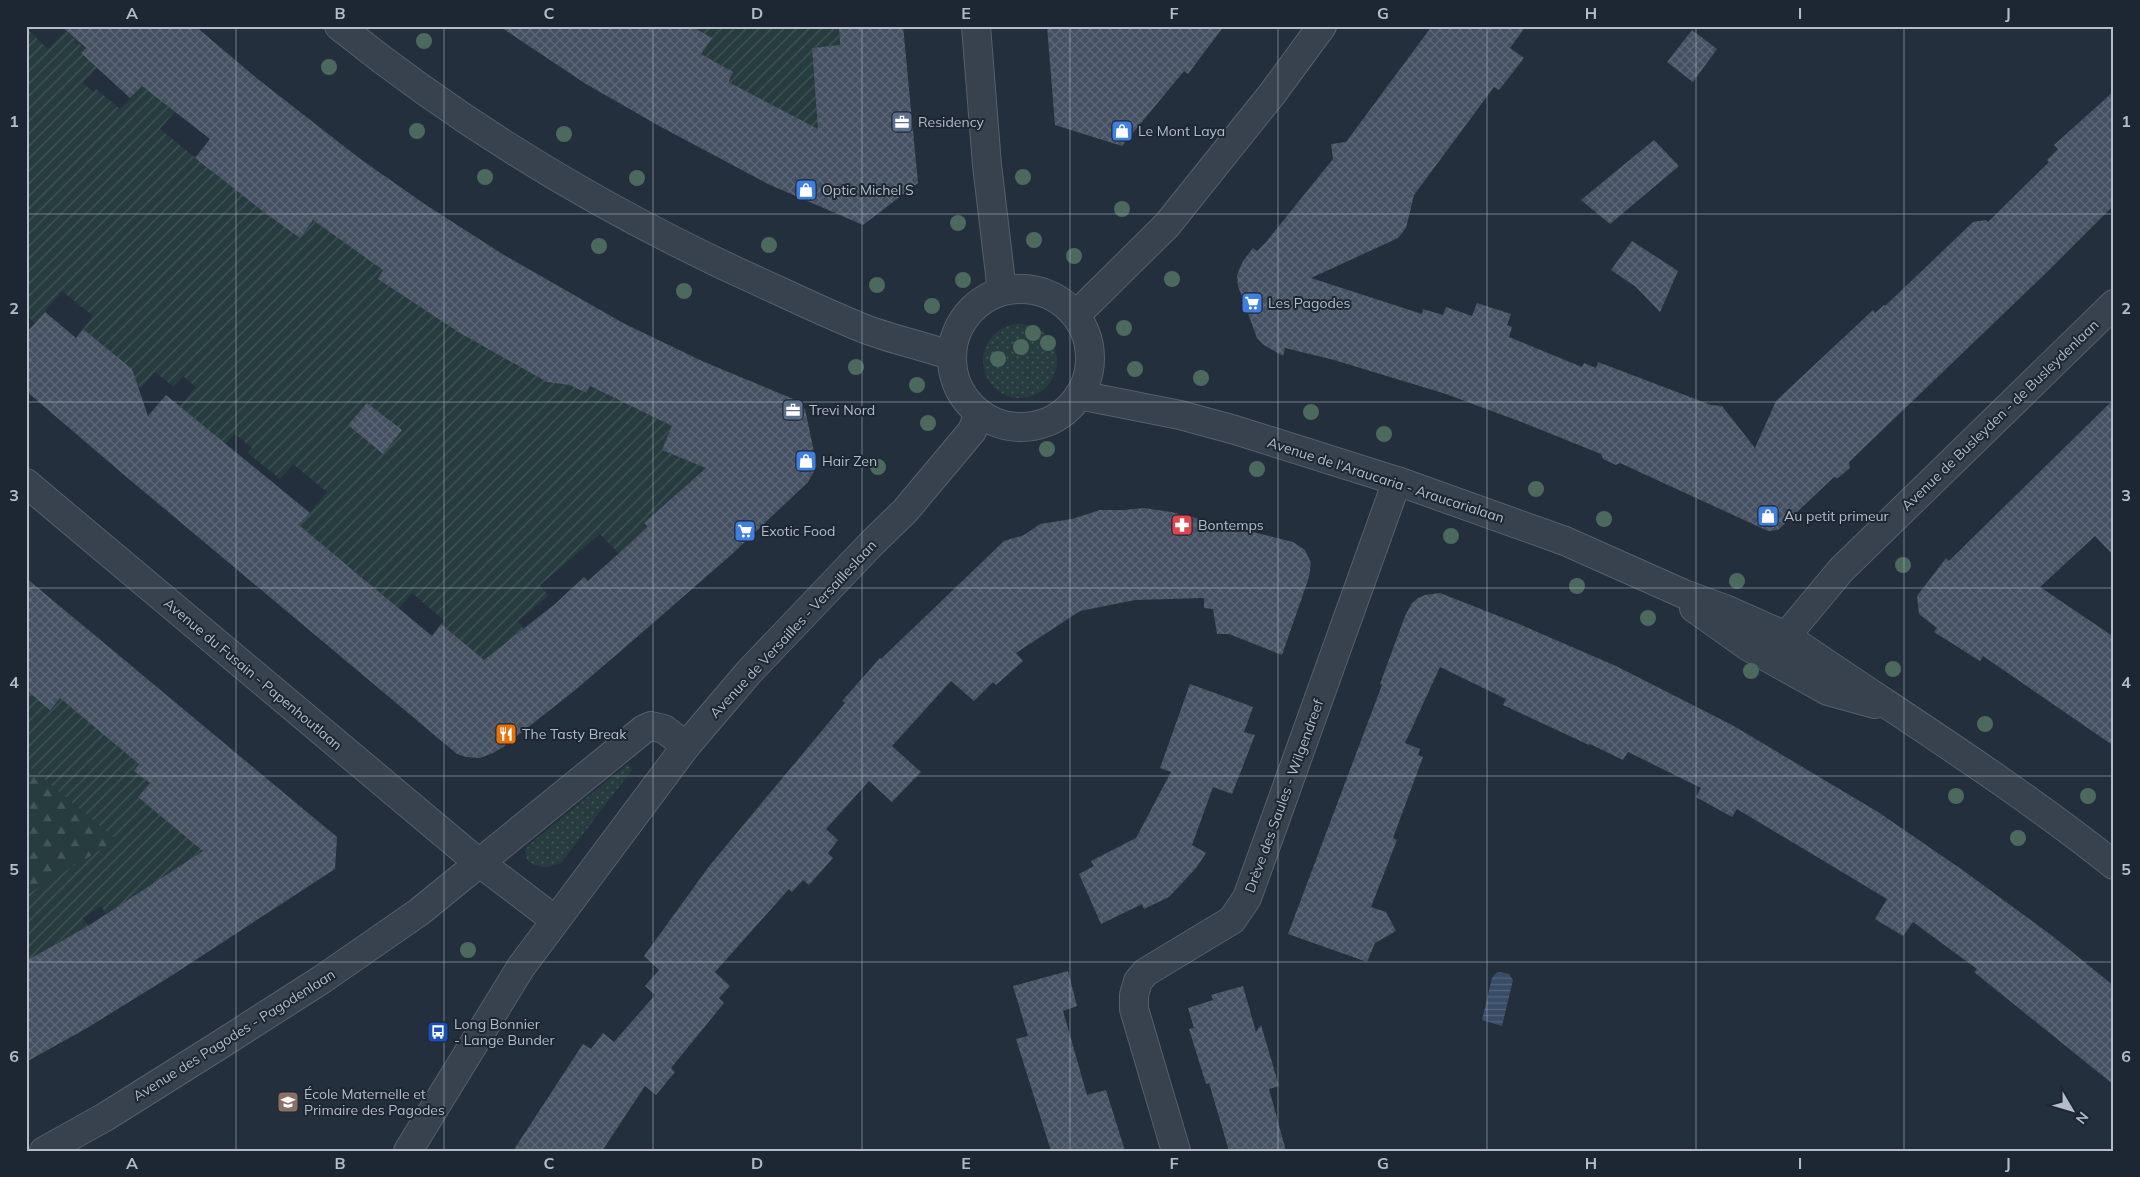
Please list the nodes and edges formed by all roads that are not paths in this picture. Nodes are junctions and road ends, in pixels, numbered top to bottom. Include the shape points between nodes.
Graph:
1 (339, 26) edge
2 (976, 26) edge
3 (1322, 26) edge
4 (1002, 292) junction
5 (2114, 304) edge
6 (1076, 315) junction
7 (952, 356) junction
8 (1079, 395) junction
9 (979, 413) junction
10 (1397, 481) junction
11 (26, 483) edge
12 (1684, 594) junction
13 (1714, 621) junction
14 (1786, 636) junction
15 (1896, 710) junction
16 (686, 746) junction
17 (480, 864) junction
18 (2114, 865) edge
19 (555, 920) junction
20 (44, 1151) edge
21 (408, 1151) edge
22 (1176, 1151) edge

1 - 7 street via 501,143 591,198 710,260 866,329
2 - 4 street via 987,165
3 - 6 street via 1167,225
4 - 6 street via 1018,288 1035,290 1064,303
4 - 7 street via 986,298 972,309 955,339
5 - 14 street, Avenue de Busleyden - de Busleydenlaan via 1841,570
6 - 8 street via 1085,330 1090,363
7 - 9 street via 959,388
8 - 9 street via 1056,418 1025,427 1009,426
8 - 10 street, Avenue de l'Araucaria - Araucarialaan via 1180,415
9 - 16 street, Avenue de Versailles - Versailleslaan via 972,431 905,511 749,672
10 - 12 street, Avenue de l'Araucaria - Araucarialaan via 1565,541
10 - 22 street, Drève des Saules - Wilgendreef via 1247,898 1232,920 1155,966 1138,981 1134,1009
11 - 17 street, Avenue du Fusain - Papenhoutlaan
12 - 13 street, Avenue de l'Araucaria - Araucarialaan via 1694,608
12 - 14 street, Avenue de l'Araucaria - Araucarialaan
13 - 14 street, Avenue de l'Araucaria - Araucarialaan via 1766,647 1776,645
13 - 15 street, Avenue de l'Araucaria - Araucarialaan via 1756,652 1828,691
14 - 15 street, Avenue de l'Araucaria - Araucarialaan
15 - 18 street, Avenue de l'Araucaria - Araucarialaan
16 - 17 street via 664,729 651,726 644,729
16 - 19 street, Avenue de Versailles - Versailleslaan
17 - 19 street, Avenue du Fusain - Papenhoutlaan
17 - 20 street, Avenue des Pagodes - Pagodenlaan via 419,912 321,980
19 - 21 street, Avenue de Versailles - Versailleslaan via 521,967

